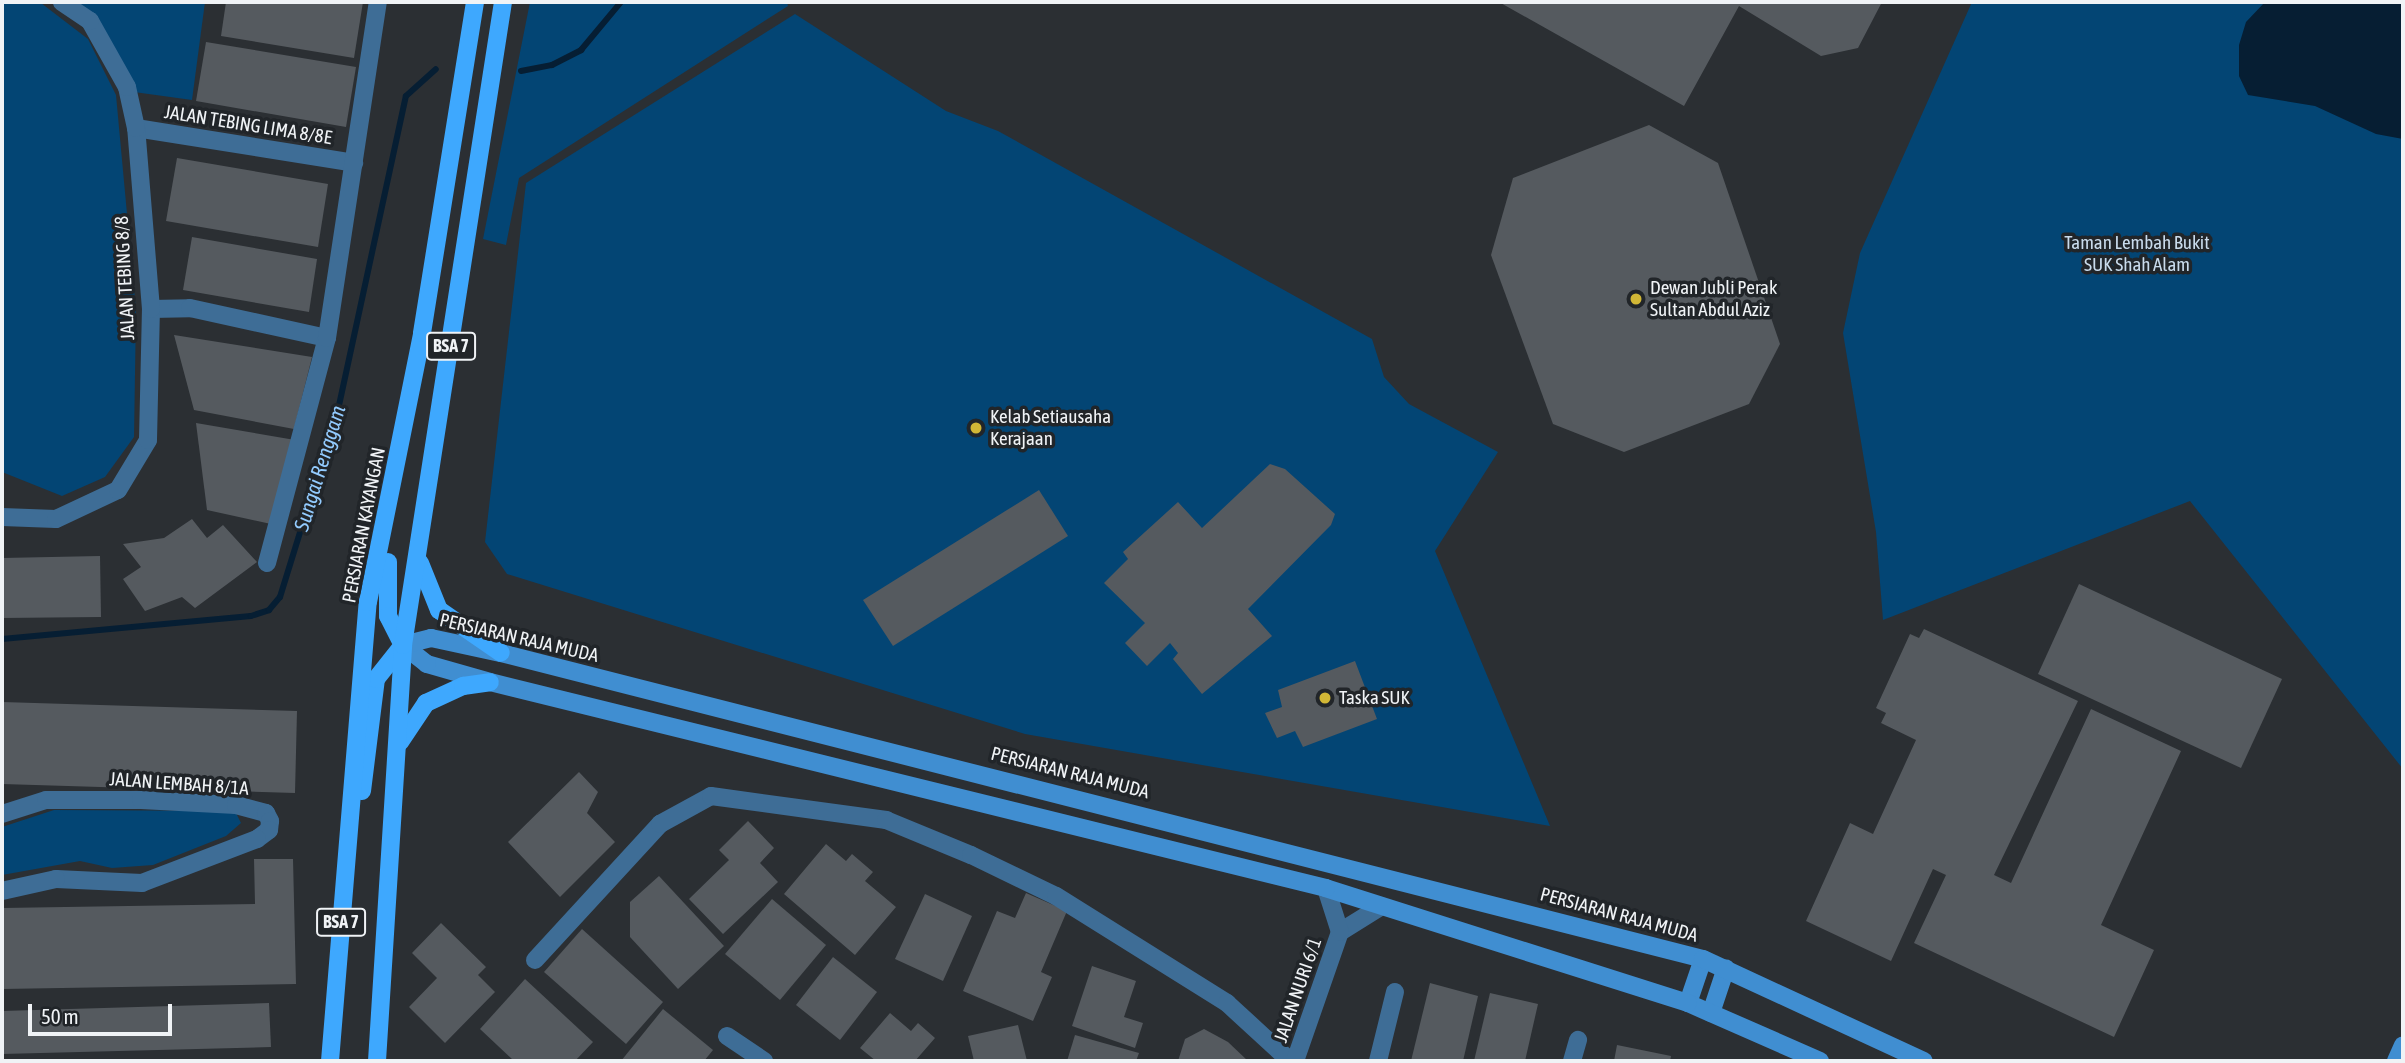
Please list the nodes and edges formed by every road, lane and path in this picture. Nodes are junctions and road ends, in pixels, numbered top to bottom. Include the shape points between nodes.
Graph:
1 (62, 2) edge
2 (378, 2) edge
3 (475, 2) edge
4 (503, 2) edge
5 (135, 128) junction
6 (354, 163) junction
7 (151, 309) junction
8 (327, 338) junction
9 (389, 514) junction
10 (2, 516) edge
11 (419, 556) junction
12 (267, 563) dead end
13 (403, 645) junction
14 (501, 653) junction
15 (490, 682) junction
16 (396, 750) junction
17 (2, 814) edge
18 (352, 818) junction
19 (1325, 888) junction
20 (2, 891) edge
21 (1382, 906) junction
22 (1340, 932) junction
23 (1703, 959) junction
24 (535, 960) dead end
25 (1726, 968) junction
26 (1395, 992) dead end
27 (1688, 1003) junction
28 (1711, 1013) junction
29 (330, 1026) junction
30 (727, 1036) dead end
31 (1578, 1040) dead end
32 (2403, 1045) edge
33 (374, 1056) edge
34 (316, 1061) edge
35 (330, 1061) edge
36 (764, 1061) edge
37 (1293, 1061) edge
38 (1378, 1061) edge
39 (1572, 1061) edge
40 (1820, 1061) edge
41 (1924, 1061) edge
42 (2396, 1061) edge

1 - 5 street, JALAN TEBING 8/8 via 90,21 127,87
2 - 6 street
3 - 9 main road, PERSIARAN KAYANGAN / BSA 7
4 - 11 main road, BSA 7
5 - 6 street, JALAN TEBING LIMA 8/8E
5 - 7 street, JALAN TEBING 8/8
6 - 8 street
7 - 8 street via 190,308
7 - 10 street, JALAN TEBING 8/8 via 148,440 118,490 56,519
8 - 12 street
9 - 13 main road, BSA 7 via 384,596
9 - 18 main road, PERSIARAN KAYANGAN / BSA 7 via 368,603
11 - 13 main road, BSA 7
11 - 14 main road via 439,610
13 - 14 main road, PERSIARAN RAJA MUDA via 431,638
13 - 15 main road via 426,664
13 - 16 main road, BSA 7
13 - 18 main road, BSA 7 via 376,678 366,778
14 - 23 main road, PERSIARAN RAJA MUDA
15 - 16 main road via 463,686 426,704 407,726
15 - 19 main road
16 - 33 main road, BSA 7
17 - 20 street, JALAN LEMBAH 8/1A via 46,800 141,800 236,805 266,813 270,821 269,830 257,839 142,883 55,879
18 - 29 main road, PERSIARAN KAYANGAN / BSA 7
19 - 21 main road
19 - 22 street, JALAN NURI 6/1
21 - 22 street, JALAN NURI 6/1
21 - 27 main road
22 - 37 street, JALAN NURI 6/1
23 - 25 main road, PERSIARAN RAJA MUDA
23 - 27 main road
24 - 37 street via 660,824 711,796 886,820 971,855 1056,896 1227,1003
25 - 28 main road
25 - 41 main road, PERSIARAN RAJA MUDA
26 - 38 street
27 - 28 main road
28 - 40 main road
29 - 34 main road
29 - 35 main road, PERSIARAN KAYANGAN / BSA 7
30 - 36 street
31 - 39 street
32 - 42 main road

